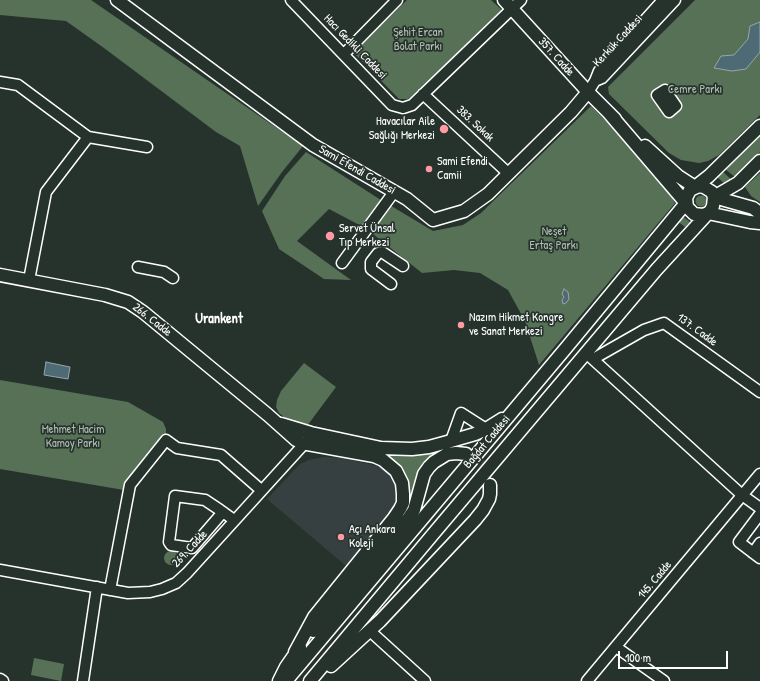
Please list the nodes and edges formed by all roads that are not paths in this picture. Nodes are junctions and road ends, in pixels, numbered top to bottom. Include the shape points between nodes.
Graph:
1 (117, 0) edge
2 (291, 0) edge
3 (397, 0) edge
4 (504, 0) edge
5 (521, 0) edge
6 (663, 0) edge
7 (675, 0) edge
8 (512, 9) junction
9 (344, 54) junction
10 (595, 81) junction
11 (0, 82) edge
12 (588, 92) junction
13 (423, 94) junction
14 (609, 113) junction
15 (760, 126) edge
16 (88, 137) junction
17 (147, 147) dead end
18 (760, 161) edge
19 (509, 174) junction
20 (695, 187) junction
21 (394, 192) junction
22 (714, 197) junction
23 (686, 203) junction
24 (708, 213) junction
25 (760, 213) edge
26 (760, 222) edge
27 (342, 263) dead end
28 (403, 266) dead end
29 (138, 267) dead end
30 (0, 275) edge
31 (173, 278) dead end
32 (29, 280) junction
33 (391, 284) dead end
34 (589, 356) junction
35 (760, 392) edge
36 (511, 414) junction
37 (486, 429) junction
38 (302, 436) junction
39 (451, 441) junction
40 (466, 454) tunnel mouth
41 (760, 474) edge
42 (490, 485) tunnel mouth
43 (261, 490) junction
44 (742, 494) junction
45 (760, 508) edge
46 (223, 512) junction
47 (760, 514) edge
48 (234, 520) junction
49 (760, 543) edge
50 (756, 555) edge
51 (0, 570) edge
52 (97, 587) junction
53 (110, 590) junction
54 (370, 631) junction
55 (616, 647) junction
56 (295, 652) junction
57 (0, 679) edge
58 (3, 681) edge
59 (83, 681) edge
60 (279, 681) edge
61 (286, 681) edge
62 (310, 681) edge
63 (315, 681) edge
64 (425, 681) edge
65 (587, 681) edge
66 (664, 681) edge

1 - 21 main road, Sami Efendi Caddesi via 314,145
2 - 9 street, Hacı Gedikli Caddesi
3 - 9 street
4 - 8 main road, 357. Cadde
5 - 8 street
6 - 10 street, Kerkük Caddesi via 599,71
7 - 10 street, Kerkük Caddesi via 602,78
8 - 12 main road, 357. Cadde
8 - 13 street
9 - 13 street, Hacı Gedikli Caddesi via 392,105 403,108 412,105
10 - 12 street, Kerkük Caddesi
11 - 16 street via 18,86
12 - 14 main road, 357. Cadde
12 - 19 main road, Sami Efendi Caddesi
13 - 19 street, 383. Sokak
14 - 20 main road via 678,176
14 - 23 main road
15 - 20 main road, Bağdat Caddesi
16 - 17 street
16 - 32 street via 46,192
18 - 22 main road via 738,183
19 - 21 main road, Sami Efendi Caddesi via 488,194 464,211 433,220
20 - 22 main road via 708,189
20 - 23 main road, Bağdat Caddesi via 687,194
21 - 27 street
22 - 24 main road, Bağdat Caddesi via 713,206
22 - 25 main road via 753,208
23 - 24 main road via 694,214
23 - 36 main road, Bağdat Caddesi
24 - 26 main road
24 - 34 main road, Bağdat Caddesi via 657,269
28 - 33 street via 382,252 371,262 370,269
29 - 31 street via 164,272
30 - 32 main road, 266. Cadde
32 - 38 main road, 266. Cadde via 128,302 277,422
34 - 35 street, 137. Cadde via 664,322
34 - 44 street
34 - 62 main road, Bağdat Caddesi
36 - 37 main road
36 - 61 main road, Bağdat Caddesi
37 - 39 main road
37 - 39 street via 461,413
38 - 39 main road via 395,449
38 - 43 street, 269. Cadde via 295,453
38 - 56 main road via 383,460 400,477 404,494 403,502 394,518 314,617
40 - 56 main road via 448,454 429,467 424,474 414,510 408,519
41 - 44 street, 145. Cadde
42 - 54 main road via 489,499 479,515
43 - 48 street, 269. Cadde
43 - 53 street via 221,455 177,448 166,440 130,485
44 - 45 street
44 - 55 street, 145. Cadde
46 - 46 street via 205,500 175,496 169,542 171,545 192,548
46 - 48 street
47 - 50 street via 739,542
48 - 53 street, 269. Cadde via 176,583 162,589 139,593
49 - 50 street
51 - 52 street, 269. Cadde
52 - 53 street, 269. Cadde
52 - 59 street
54 - 63 main road
54 - 64 street
55 - 65 street, 145. Cadde
55 - 66 street
56 - 60 main road
57 - 58 street

